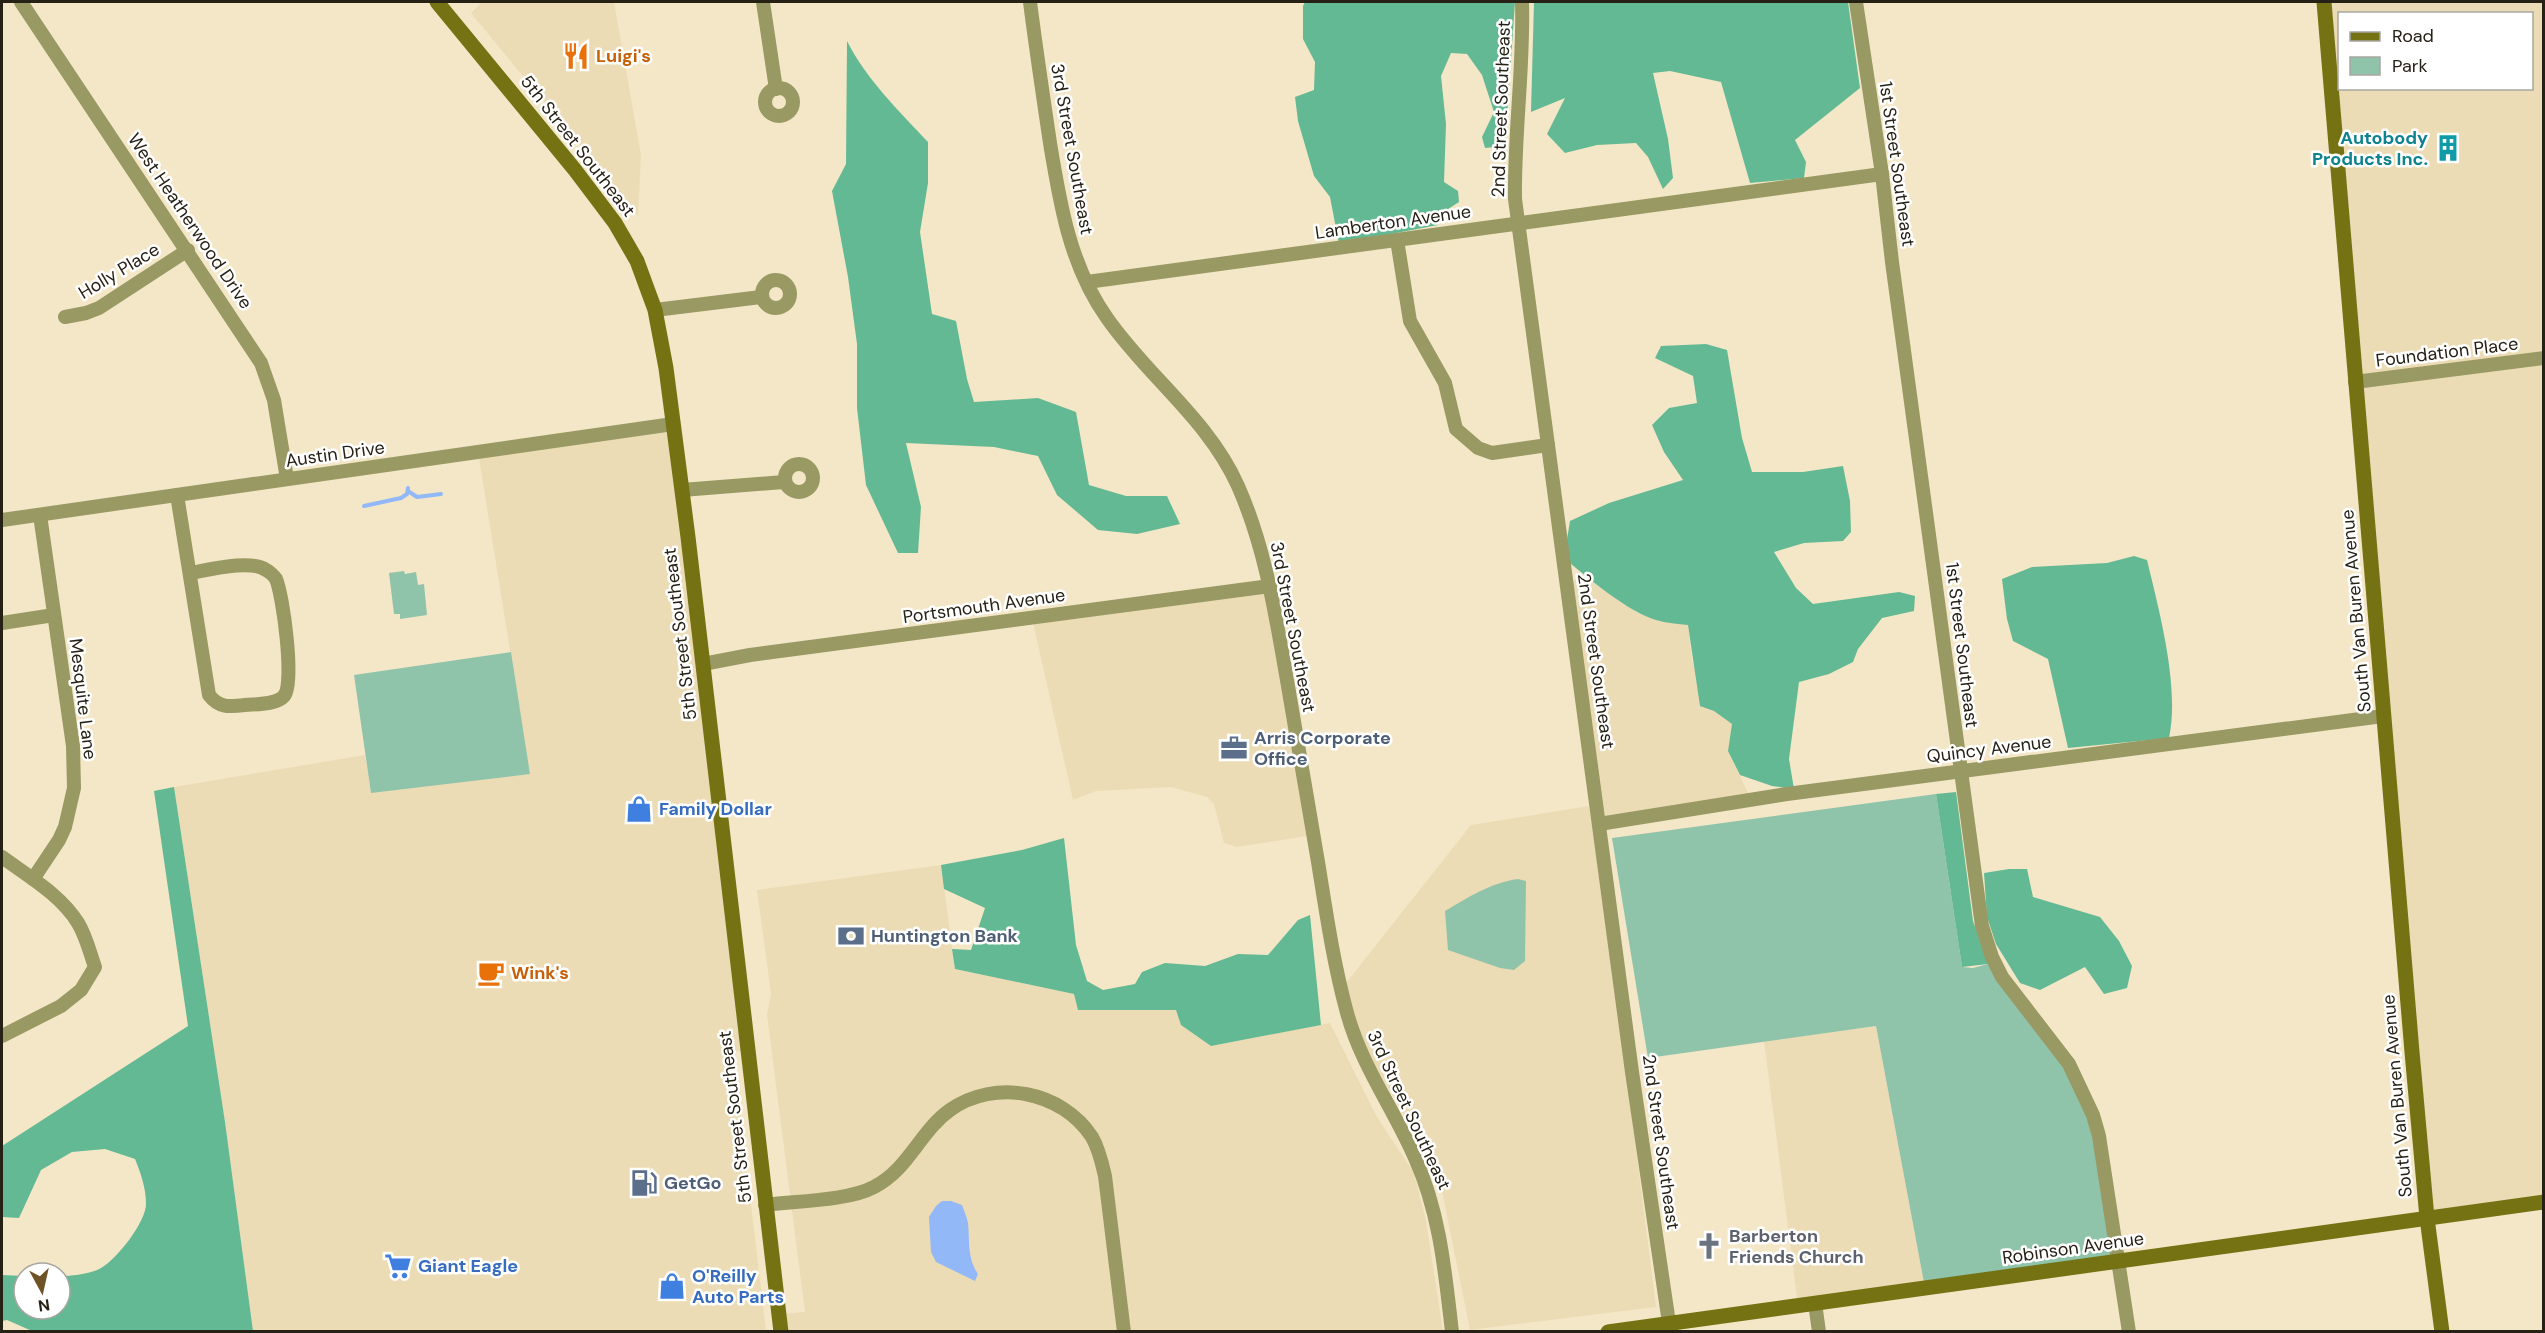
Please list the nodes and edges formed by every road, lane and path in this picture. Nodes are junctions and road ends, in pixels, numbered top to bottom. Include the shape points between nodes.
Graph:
1 (21, 2) edge
2 (437, 2) edge
3 (763, 2) edge
4 (1030, 2) edge
5 (1522, 2) edge
6 (1856, 2) edge
7 (2324, 2) edge
8 (776, 88) dead end
9 (1882, 174) junction
10 (1518, 224) junction
11 (1397, 240) junction
12 (188, 250) junction
13 (1087, 282) junction
14 (761, 297) dead end
15 (655, 310) junction
16 (65, 317) dead end
17 (2544, 358) edge
18 (2355, 382) junction
19 (673, 424) junction
20 (1548, 445) junction
21 (287, 479) junction
22 (784, 482) dead end
23 (682, 490) junction
24 (177, 495) junction
25 (40, 515) junction
26 (2, 520) edge
27 (190, 573) junction
28 (1270, 586) junction
29 (54, 615) junction
30 (2, 622) edge
31 (703, 664) junction
32 (2384, 716) junction
33 (1959, 771) junction
34 (1599, 824) junction
35 (2, 857) edge
36 (33, 879) junction
37 (2, 1036) edge
38 (2544, 1202) edge
39 (765, 1204) junction
40 (2427, 1218) junction
41 (2120, 1262) junction
42 (1815, 1303) junction
43 (1669, 1323) junction
44 (781, 1332) edge
45 (1124, 1332) edge
46 (1452, 1332) edge
47 (1608, 1332) edge
48 (1819, 1332) edge
49 (2129, 1332) edge
50 (2442, 1332) edge

1 - 12 street, West Heatherwood Drive
2 - 15 main road, 5th Street Southeast via 615,223 637,261
3 - 8 street
4 - 13 street, 3rd Street Southeast via 1063,215
5 - 10 street, 2nd Street Southeast via 1515,165
6 - 9 street, 1st Street Southeast
7 - 18 main road, South Van Buren Avenue
9 - 10 street, Lamberton Avenue
9 - 33 street, 1st Street Southeast
10 - 11 street, Lamberton Avenue
10 - 20 street, 2nd Street Southeast
11 - 13 street, Lamberton Avenue
11 - 20 street via 1410,321 1445,384 1456,429 1478,448 1492,453
12 - 16 street, Holly Place via 99,308
12 - 21 street, West Heatherwood Drive via 266,373
13 - 28 street, 3rd Street Southeast via 1123,340 1197,421 1225,460 1253,525
14 - 15 street
15 - 19 main road, 5th Street Southeast
17 - 18 street, Foundation Place
18 - 32 main road, South Van Buren Avenue
19 - 21 street, Austin Drive
19 - 23 main road, 5th Street Southeast
20 - 34 street, 2nd Street Southeast
21 - 24 street, Austin Drive
22 - 23 street
23 - 31 main road, 5th Street Southeast
24 - 25 street, Austin Drive
24 - 27 street
25 - 26 street, Austin Drive
25 - 29 street, Mesquite Lane
27 - 27 street via 209,695 215,703 227,708 275,702 284,697 290,686 289,655 276,578 265,568 249,565
28 - 31 street, Portsmouth Avenue
28 - 46 street, 3rd Street Southeast via 1346,1010 1364,1060 1414,1155 1428,1191 1441,1240
29 - 30 street
29 - 36 street, Mesquite Lane via 73,746 74,788 65,827
31 - 39 main road, 5th Street Southeast
32 - 33 street, Quincy Avenue
32 - 40 main road, South Van Buren Avenue
33 - 34 street, Quincy Avenue
33 - 41 street, 1st Street Southeast via 1988,947 2014,995 2069,1064 2093,1114
34 - 43 street, 2nd Street Southeast
35 - 36 street
36 - 37 street via 73,915 95,967 81,990 61,1006
38 - 40 main road, Robinson Avenue
39 - 44 main road, 5th Street Southeast
39 - 45 street via 871,1189 902,1166 948,1111 964,1101 1002,1092 1042,1098 1078,1120 1093,1138 1101,1157
40 - 41 main road, Robinson Avenue
40 - 50 main road, South Van Buren Avenue
41 - 42 main road, Robinson Avenue
41 - 49 street, 1st Street Southeast
42 - 43 main road, Robinson Avenue
42 - 48 street
43 - 47 main road, Robinson Avenue

